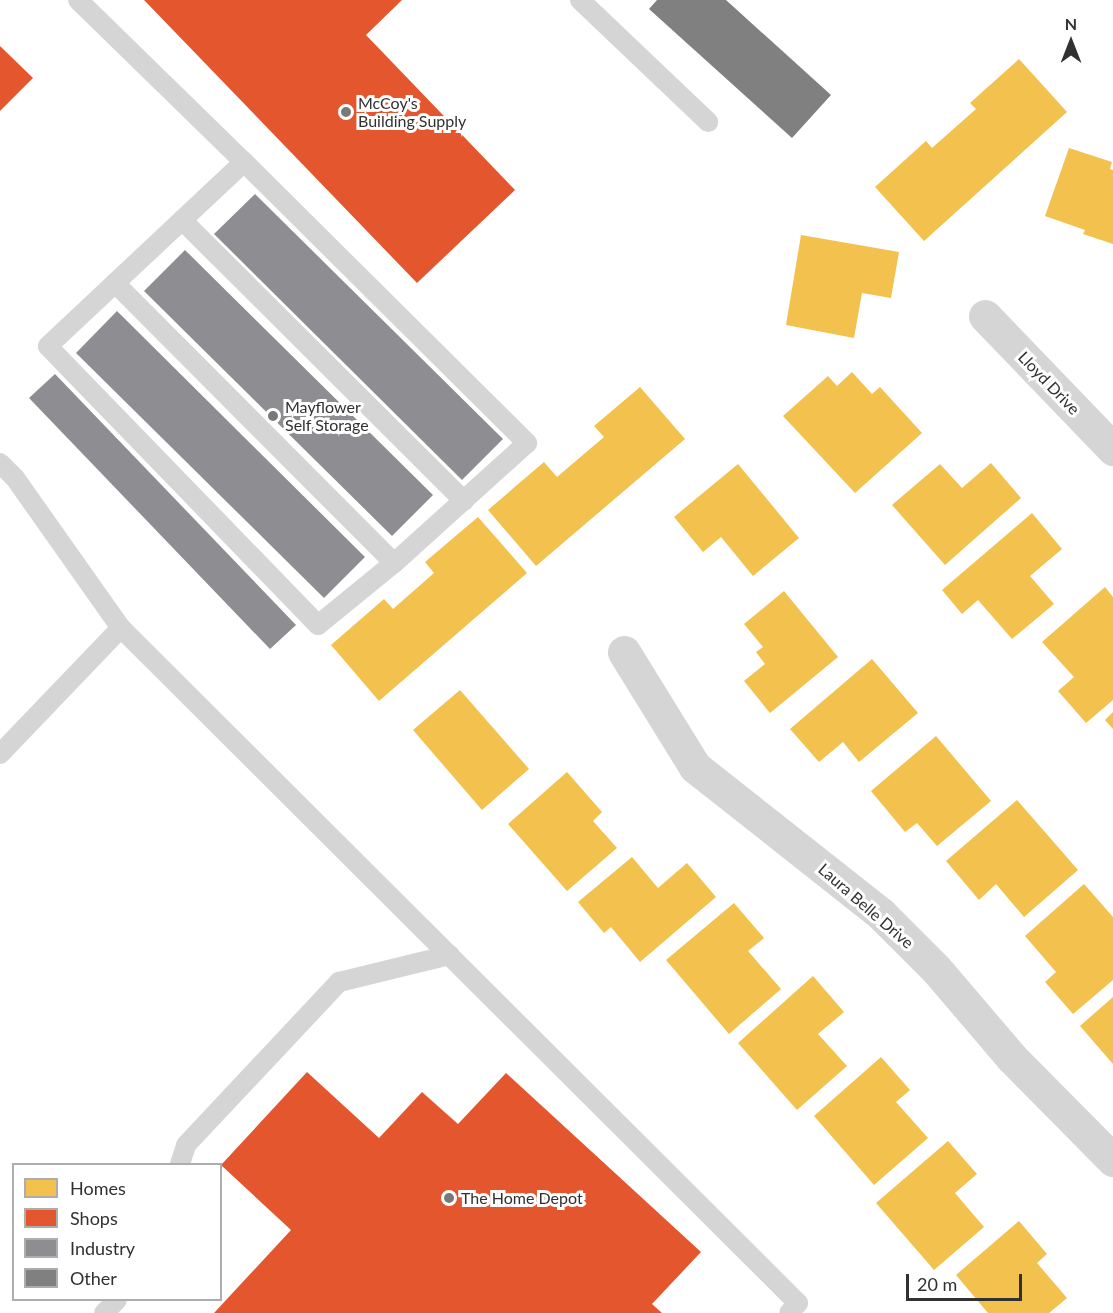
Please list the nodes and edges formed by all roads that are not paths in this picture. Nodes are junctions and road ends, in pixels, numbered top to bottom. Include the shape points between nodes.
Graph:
1 (78, 0) edge
2 (580, 0) edge
3 (708, 122) dead end
4 (243, 162) junction
5 (182, 220) junction
6 (115, 283) junction
7 (985, 316) dead end
8 (1113, 449) edge
9 (0, 463) edge
10 (464, 501) junction
11 (394, 563) junction
12 (121, 628) junction
13 (624, 652) dead end
14 (0, 754) edge
15 (450, 955) junction
16 (1113, 1160) edge
17 (180, 1163) edge
18 (115, 1301) edge
19 (104, 1313) edge
20 (789, 1313) edge

1 - 4 lane
2 - 3 lane
4 - 5 lane
4 - 10 lane via 527,442
5 - 6 lane
5 - 10 lane
6 - 11 lane
6 - 11 lane via 48,346 318,625
7 - 8 street, Lloyd Drive
9 - 12 lane via 15,478
10 - 11 lane
12 - 14 lane
12 - 15 lane
13 - 16 street, Laura Belle Drive via 695,767 880,913 936,969 1012,1058
15 - 17 lane via 339,982 186,1145
15 - 20 lane via 798,1303
18 - 19 lane

